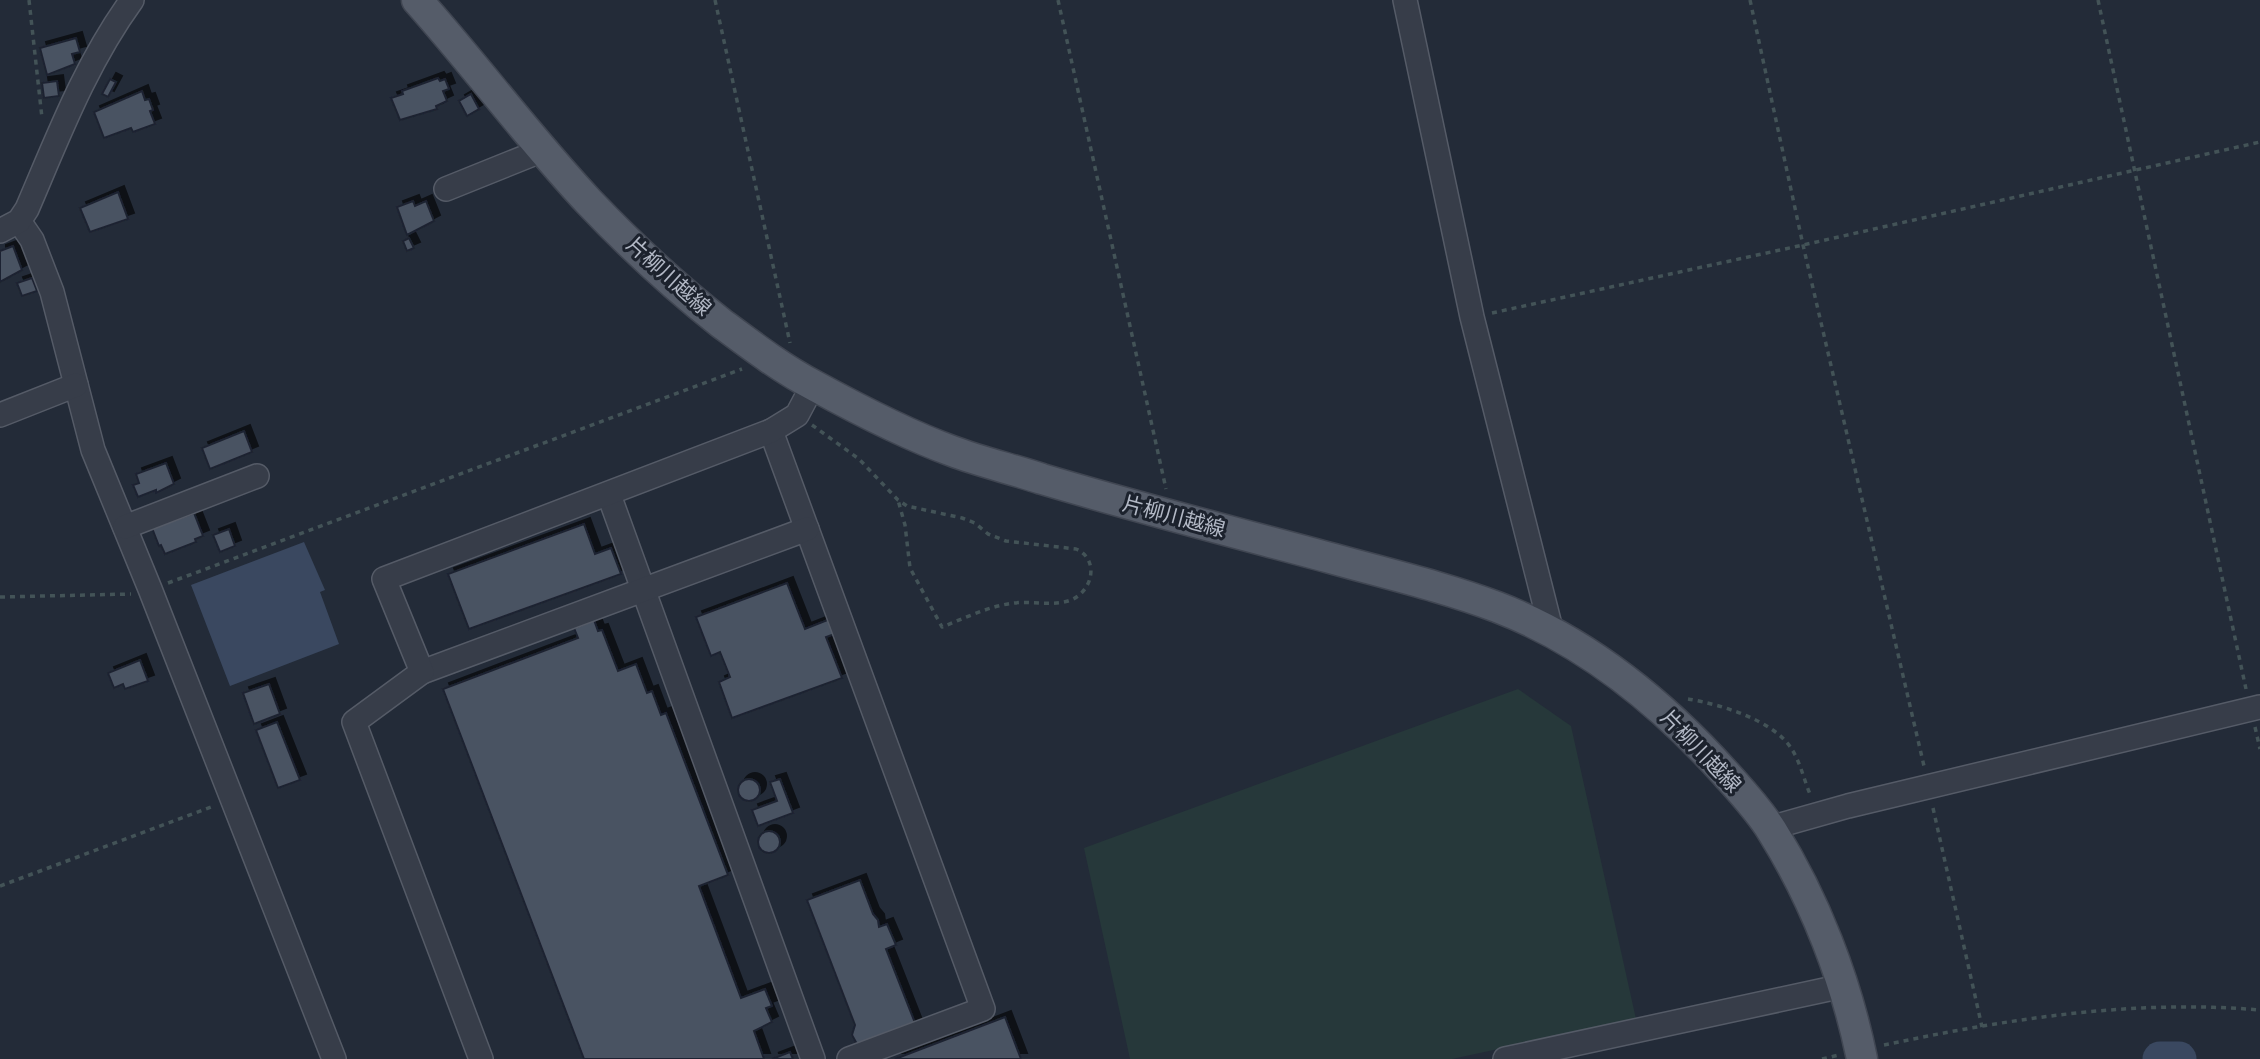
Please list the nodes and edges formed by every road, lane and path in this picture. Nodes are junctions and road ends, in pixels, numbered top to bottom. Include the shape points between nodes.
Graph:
1 (30, 0) edge
2 (132, 0) edge
3 (417, 0) edge
4 (715, 0) edge
5 (1058, 0) edge
6 (1405, 0) edge
7 (1750, 0) edge
8 (2098, 0) edge
9 (2260, 142) edge
10 (543, 150) junction
11 (49, 158) junction
12 (2135, 170) junction
13 (446, 189) dead end
14 (10, 226) edge
15 (1803, 245) junction
16 (1472, 317) junction
17 (769, 359) junction
18 (805, 381) junction
19 (76, 385) junction
20 (0, 415) edge
21 (797, 415) junction
22 (771, 431) junction
23 (257, 476) dead end
24 (609, 495) junction
25 (898, 500) junction
26 (1172, 515) junction
27 (125, 527) junction
28 (807, 529) junction
29 (150, 589) junction
30 (643, 589) junction
31 (0, 597) edge
32 (1552, 633) junction
33 (422, 672) junction
34 (1685, 699) dead end
35 (2255, 708) edge
36 (2260, 749) edge
37 (1928, 787) junction
38 (232, 799) junction
39 (1813, 801) dead end
40 (1770, 828) junction
41 (0, 886) edge
42 (1843, 986) junction
43 (2260, 1010) edge
44 (1982, 1027) junction
45 (1861, 1055) edge
46 (334, 1059) edge
47 (481, 1059) edge
48 (813, 1059) edge
49 (849, 1059) edge
50 (1504, 1059) edge
51 (1822, 1059) edge

1 - 11 path
2 - 11 street via 78,90
3 - 10 main road, 片柳川越線
4 - 18 path
5 - 26 path
6 - 16 street
7 - 15 path
8 - 12 path
9 - 12 path
10 - 13 street
10 - 17 main road, 片柳川越線 via 648,261
11 - 14 street via 27,209
12 - 15 path
12 - 35 path
14 - 19 street via 32,240 52,292
15 - 16 path
15 - 37 path
16 - 32 street
17 - 18 main road, 片柳川越線
17 - 29 path
18 - 21 street
18 - 26 main road, 片柳川越線 via 952,451
19 - 20 street
19 - 27 street via 93,450
21 - 22 street
21 - 25 path via 859,459
22 - 24 street
22 - 28 street
23 - 27 street
24 - 30 street
24 - 33 street via 384,579
25 - 25 path via 962,518 1006,541 1076,549 1089,559 1091,579 1070,601 993,607 942,627 910,568
26 - 32 main road, 片柳川越線 via 1418,582 1499,608
27 - 29 street
28 - 30 street
28 - 49 street via 983,1009
29 - 31 path via 132,594
29 - 38 street
30 - 33 street
30 - 48 street
32 - 40 main road, 片柳川越線 via 1647,697 1698,743
33 - 47 street via 354,722
34 - 39 path via 1709,702 1777,733 1791,747
35 - 36 path
35 - 37 street
37 - 40 street
37 - 44 path
38 - 41 path
38 - 46 street
40 - 42 main road, 片柳川越線 via 1806,891
42 - 45 main road, 片柳川越線
42 - 50 street
43 - 44 path via 2068,1012
44 - 45 path
45 - 51 path

